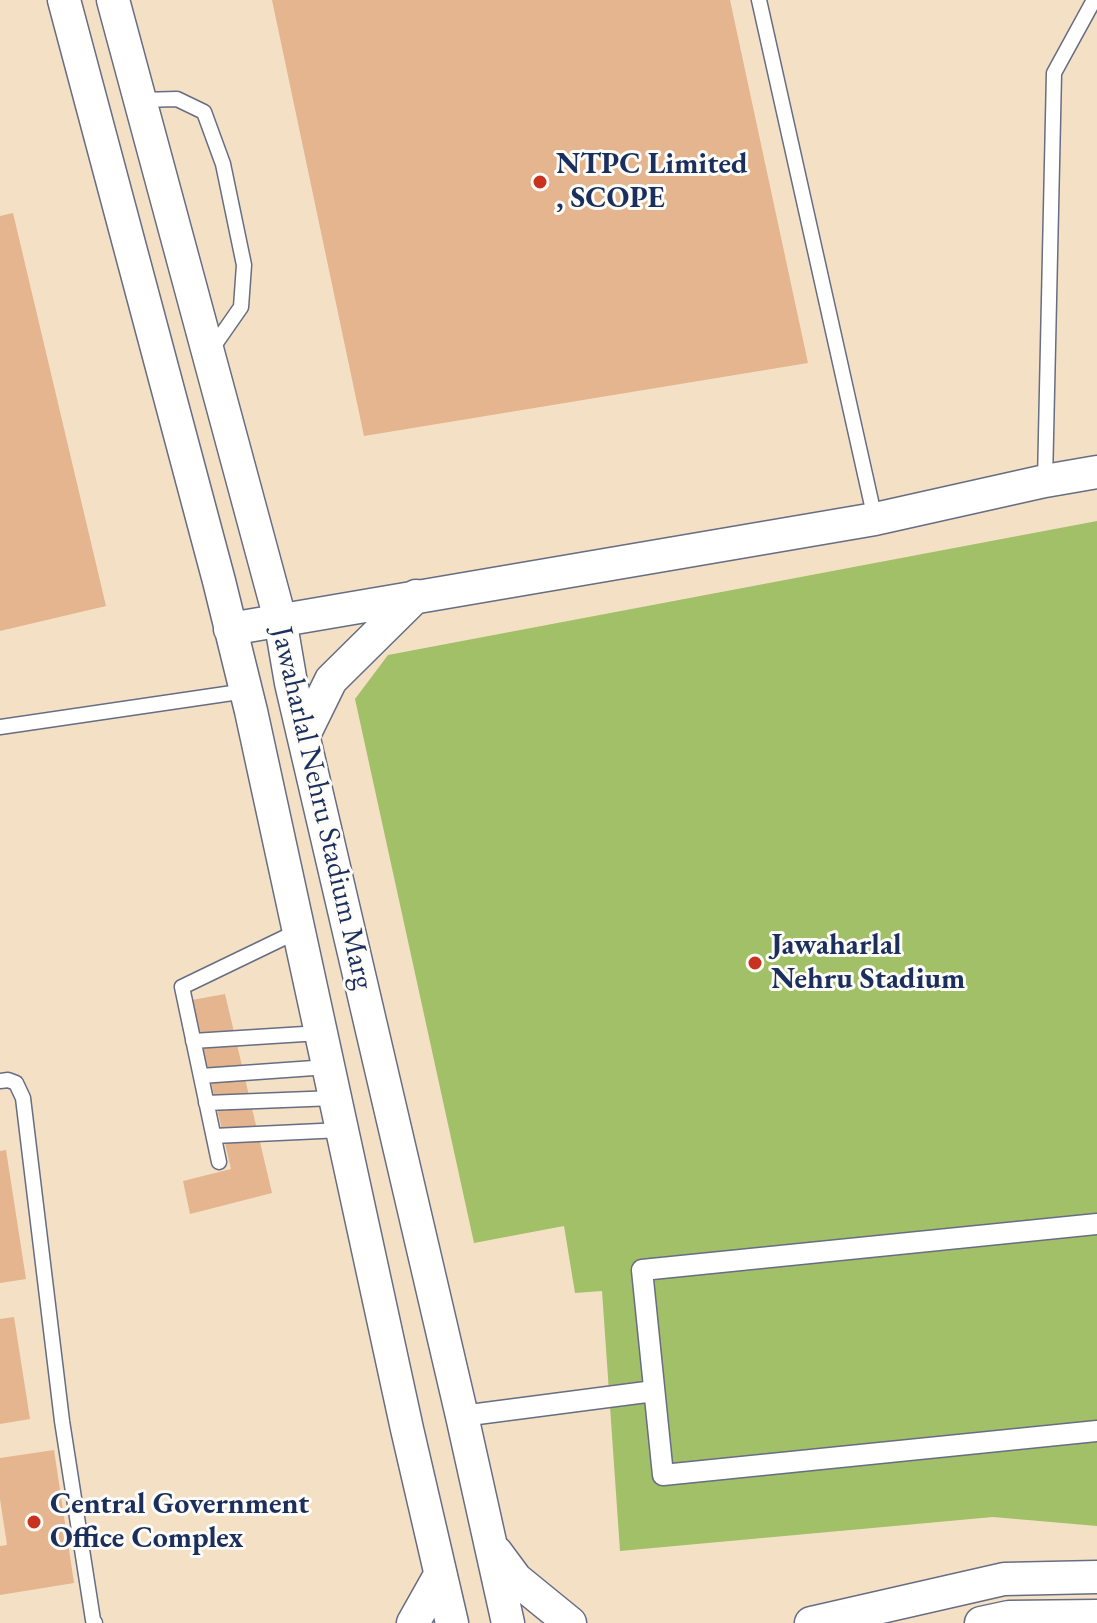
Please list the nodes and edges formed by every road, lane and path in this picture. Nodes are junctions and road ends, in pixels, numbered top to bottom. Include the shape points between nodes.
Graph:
1 (64, 0) edge
2 (113, 0) edge
3 (759, 0) edge
4 (1094, 0) edge
5 (140, 100) junction
6 (208, 354) junction
7 (1097, 472) edge
8 (1045, 481) junction
9 (875, 519) junction
10 (416, 596) junction
11 (280, 619) junction
12 (230, 629) junction
13 (246, 691) junction
14 (0, 727) edge
15 (304, 735) junction
16 (298, 931) junction
17 (321, 1033) junction
18 (193, 1041) junction
19 (201, 1076) junction
20 (0, 1081) edge
21 (331, 1082) junction
22 (206, 1103) junction
23 (342, 1130) junction
24 (214, 1136) junction
25 (219, 1162) dead end
26 (1097, 1224) edge
27 (654, 1391) junction
28 (462, 1416) junction
29 (1097, 1431) edge
30 (492, 1547) junction
31 (440, 1575) junction
32 (1097, 1577) edge
33 (1097, 1616) edge
34 (95, 1623) edge
35 (413, 1623) edge
36 (452, 1623) edge
37 (508, 1623) edge
38 (570, 1623) edge
39 (811, 1623) edge
40 (981, 1623) edge

1 - 12 street, Jawaharlal Nehru Stadium Marg
2 - 5 street, Jawaharlal Nehru Stadium Marg
3 - 9 lane
4 - 8 lane via 1054,73
5 - 6 street, Jawaharlal Nehru Stadium Marg
5 - 6 lane via 177,99 204,112 223,164 244,265 241,307
6 - 11 street, Jawaharlal Nehru Stadium Marg
7 - 8 street
8 - 9 street
9 - 10 street
10 - 11 street
10 - 15 street via 331,680
11 - 12 street
11 - 15 street, Jawaharlal Nehru Stadium Marg
12 - 13 street, Jawaharlal Nehru Stadium Marg
13 - 14 lane
13 - 16 street, Jawaharlal Nehru Stadium Marg
15 - 28 street, Jawaharlal Nehru Stadium Marg
16 - 17 street, Jawaharlal Nehru Stadium Marg
16 - 18 lane via 182,987
17 - 18 lane
17 - 21 street, Jawaharlal Nehru Stadium Marg
18 - 19 lane
19 - 21 lane
19 - 22 lane
20 - 34 lane via 16,1083 23,1098 62,1421
21 - 22 lane
21 - 23 street, Jawaharlal Nehru Stadium Marg
22 - 24 lane
23 - 24 lane
23 - 31 street, Jawaharlal Nehru Stadium Marg
24 - 25 lane
26 - 27 street via 642,1270
27 - 28 street
27 - 29 street via 663,1475
28 - 30 street, Jawaharlal Nehru Stadium Marg
30 - 37 street, Jawaharlal Nehru Stadium Marg
30 - 38 street via 516,1579
31 - 35 street
31 - 36 street, Jawaharlal Nehru Stadium Marg
32 - 39 street via 1004,1579
33 - 40 street via 1009,1617

